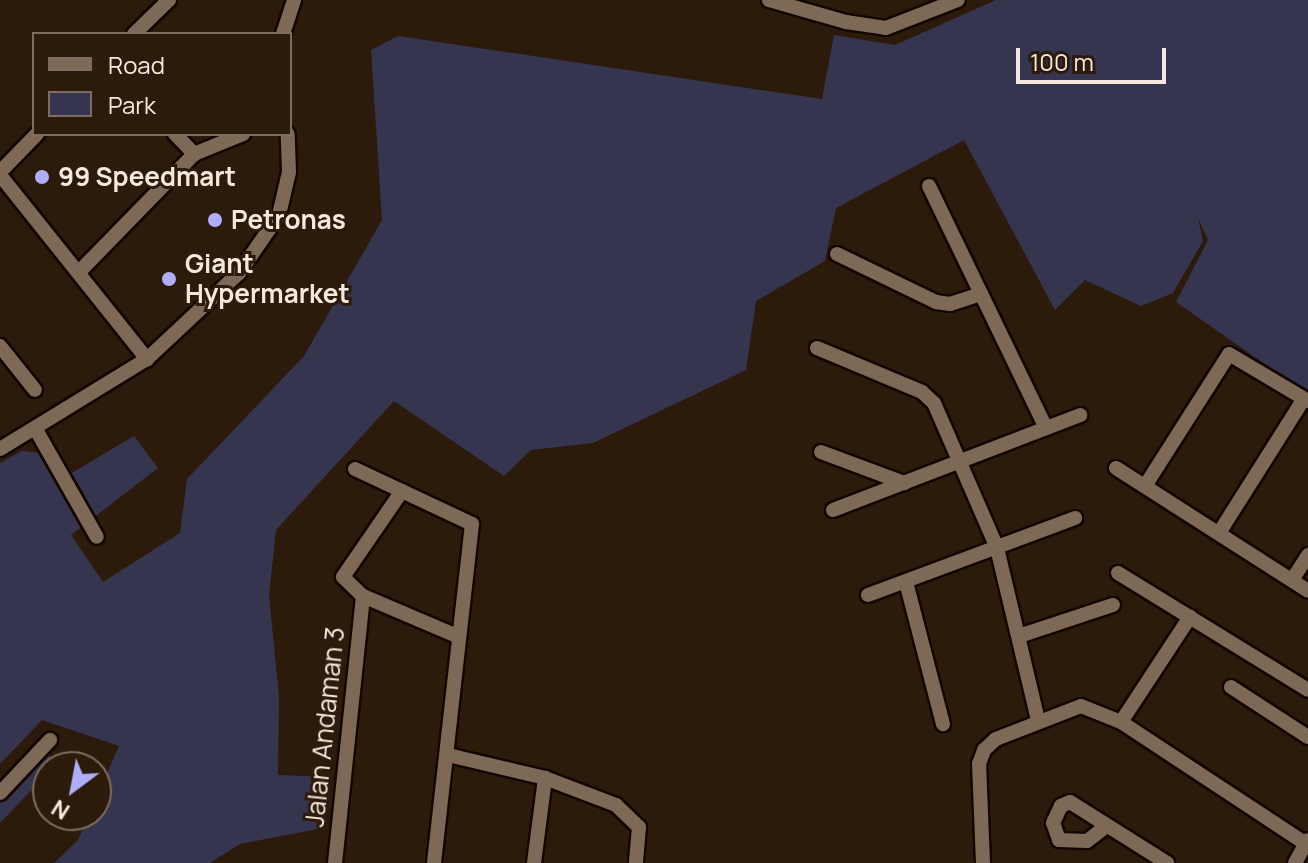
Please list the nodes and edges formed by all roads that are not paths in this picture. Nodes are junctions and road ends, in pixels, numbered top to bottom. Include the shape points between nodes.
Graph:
1 (169, 0) edge
2 (294, 0) edge
3 (769, 0) edge
4 (958, 0) edge
5 (136, 32) edge
6 (284, 32) edge
7 (35, 136) edge
8 (177, 136) edge
9 (238, 136) edge
10 (288, 136) edge
11 (194, 154) junction
12 (0, 174) edge
13 (929, 186) dead end
14 (837, 254) dead end
15 (79, 272) junction
16 (981, 294) junction
17 (0, 346) edge
18 (817, 348) dead end
19 (147, 359) junction
20 (35, 390) dead end
21 (1306, 401) edge
22 (1080, 415) dead end
23 (35, 428) junction
24 (1046, 428) junction
25 (0, 449) edge
26 (821, 452) dead end
27 (962, 461) junction
28 (1116, 468) dead end
29 (355, 469) dead end
30 (904, 483) junction
31 (1145, 486) junction
32 (402, 491) junction
33 (833, 510) dead end
34 (1075, 518) dead end
35 (1219, 533) junction
36 (97, 537) dead end
37 (997, 548) junction
38 (1308, 555) edge
39 (1118, 573) dead end
40 (1292, 580) junction
41 (906, 582) junction
42 (1308, 591) edge
43 (868, 595) dead end
44 (363, 596) junction
45 (1113, 605) dead end
46 (1190, 617) junction
47 (1019, 636) junction
48 (459, 637) junction
49 (1231, 687) dead end
50 (1308, 690) edge
51 (1038, 720) junction
52 (1121, 722) junction
53 (943, 724) dead end
54 (1308, 737) edge
55 (50, 740) dead end
56 (448, 755) junction
57 (545, 778) junction
58 (0, 793) edge
59 (1105, 827) dead end
60 (1307, 842) edge
61 (335, 863) edge
62 (434, 863) edge
63 (534, 863) edge
64 (636, 863) edge
65 (983, 863) edge
66 (1167, 863) edge
67 (1295, 863) edge

1 - 5 street
2 - 6 street
3 - 4 street via 886,28
7 - 12 street
8 - 11 street
9 - 11 street
10 - 19 street via 285,192 269,233 219,293
11 - 15 street
12 - 15 street
13 - 16 street
14 - 16 street via 936,302 950,304
15 - 19 street
16 - 24 street
17 - 20 street
18 - 27 street via 922,392 934,403
19 - 23 street
21 - 31 street via 1229,354
21 - 35 street
22 - 24 street
23 - 25 street
23 - 36 street
24 - 27 street
26 - 30 street
27 - 30 street
27 - 37 street
28 - 31 street
29 - 32 street
30 - 33 street
31 - 35 street
32 - 44 street via 344,572 346,581
32 - 48 street via 472,524
34 - 37 street
35 - 40 street
37 - 41 street
37 - 47 street
38 - 40 street
39 - 46 street
40 - 42 street
41 - 43 street
41 - 53 street
44 - 48 street
44 - 61 street, Jalan Andaman 3
45 - 47 street
46 - 50 street
46 - 52 street
47 - 51 street
48 - 56 street
49 - 54 street
51 - 52 street via 1081,706
51 - 65 street via 996,739 979,764
52 - 60 street
55 - 58 street
56 - 57 street
56 - 62 street
57 - 63 street
57 - 64 street via 630,814 639,827
59 - 66 street
60 - 67 street

